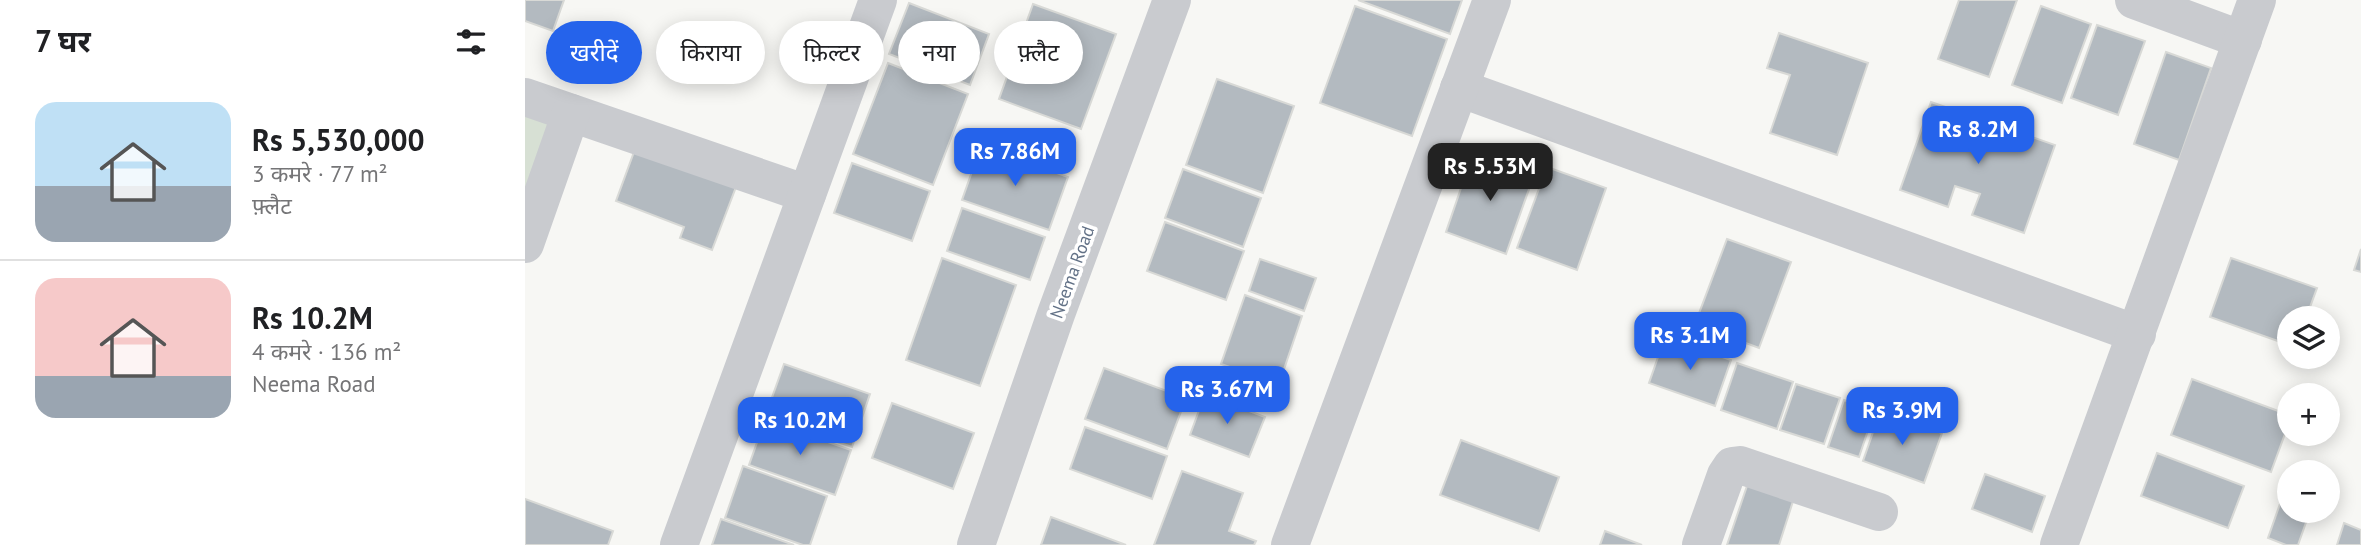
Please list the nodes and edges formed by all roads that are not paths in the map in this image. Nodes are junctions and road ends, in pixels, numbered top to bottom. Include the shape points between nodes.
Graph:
1 (878, 0) edge
2 (1172, 0) edge
3 (1492, 0) edge
4 (2134, 0) edge
5 (2257, 0) edge
6 (2243, 40) junction
7 (1459, 88) junction
8 (525, 97) edge
9 (571, 113) junction
10 (807, 194) junction
11 (525, 244) edge
12 (2137, 334) junction
13 (1878, 512) dead end
14 (679, 545) edge
15 (976, 545) edge
16 (1290, 545) edge
17 (1701, 545) edge
18 (2059, 545) edge

1 - 10 street
2 - 15 street, Neema Road
3 - 7 street
4 - 6 street
5 - 6 street
6 - 12 street
7 - 12 street
7 - 16 street
8 - 9 street
9 - 10 street
9 - 11 street
10 - 14 street
12 - 18 street
13 - 17 street via 1749,466 1732,466

